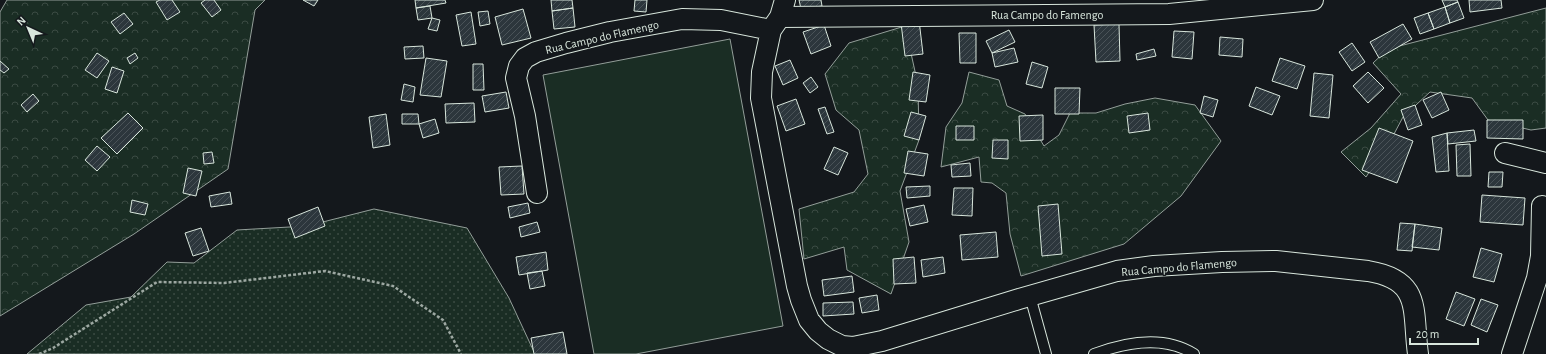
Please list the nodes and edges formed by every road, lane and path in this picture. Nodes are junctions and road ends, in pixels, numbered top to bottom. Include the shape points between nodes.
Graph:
1 (1313, 0) edge
2 (1107, 7) edge
3 (778, 16) edge
4 (1505, 153) dead end
5 (1546, 163) edge
6 (537, 193) dead end
7 (1542, 206) dead end
8 (1542, 280) edge
9 (1030, 296) junction
10 (39, 354) edge
11 (461, 354) edge
12 (1046, 354) edge
13 (1094, 354) edge
14 (1194, 354) edge
15 (1418, 354) edge
16 (1512, 354) edge

1 - 2 street, Rua Campo do Famengo via 1169,14
2 - 3 street, Rua Campo do Famengo
3 - 6 street, Rua Campo do Flamengo via 721,20 682,19 610,32 536,52 526,58 518,66 516,78 525,116
3 - 9 street, Rua Campo do Flamengo via 762,72 761,98 796,286 809,320 835,343 853,347 882,341
4 - 5 street
7 - 8 street
8 - 16 street
9 - 12 lane
9 - 15 street, Rua Campo do Flamengo via 1117,271 1154,266 1276,261 1368,271 1389,276 1402,284 1411,295
10 - 11 path via 53,348 157,282 224,283 325,271 392,286 443,320
13 - 14 lane via 1127,344 1157,342 1183,347

